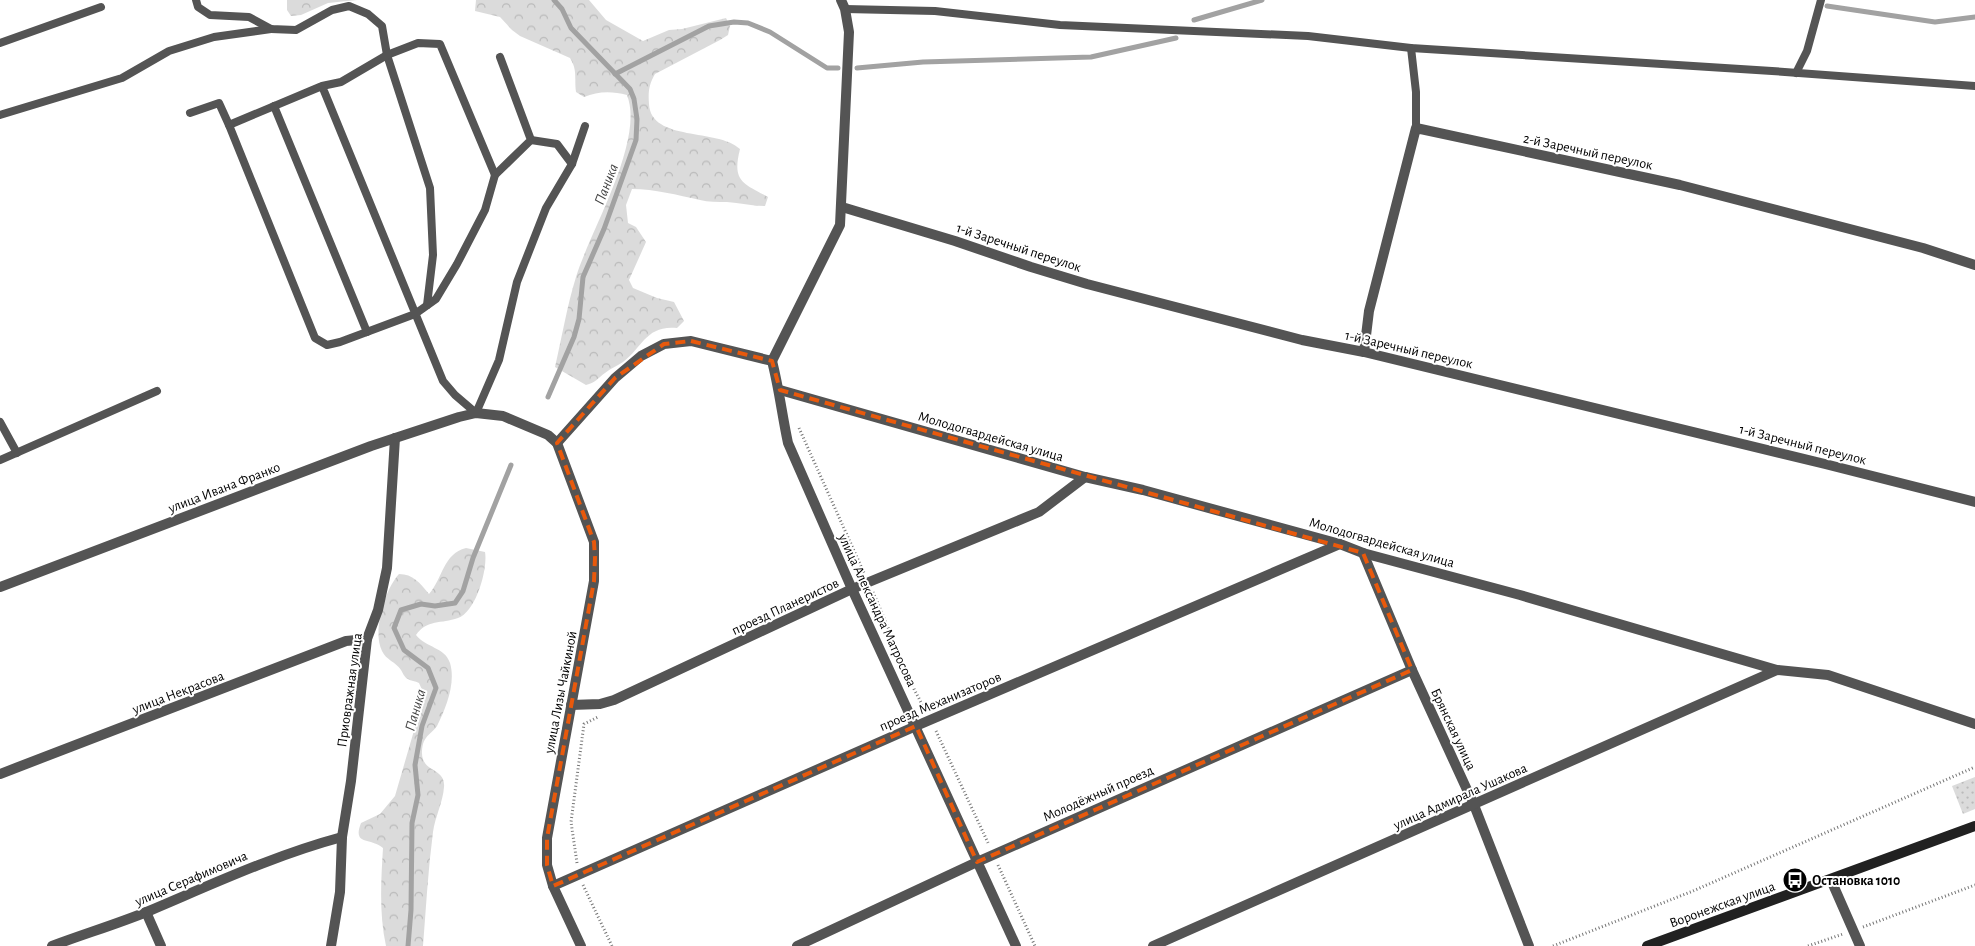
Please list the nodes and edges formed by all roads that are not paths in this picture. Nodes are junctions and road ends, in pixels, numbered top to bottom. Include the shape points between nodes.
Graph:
1 (196, 0) edge
2 (1821, 0) edge
3 (843, 4) edge
4 (100, 7) dead end
5 (271, 29) junction
6 (0, 44) edge
7 (1411, 48) junction
8 (387, 55) junction
9 (500, 57) dead end
10 (1796, 73) junction
11 (322, 86) junction
12 (1975, 86) edge
13 (274, 106) junction
14 (190, 113) dead end
15 (0, 116) edge
16 (229, 125) junction
17 (585, 126) dead end
18 (1416, 128) junction
19 (531, 140) junction
20 (572, 164) junction
21 (495, 175) junction
22 (842, 207) junction
23 (1975, 266) edge
24 (427, 305) junction
25 (415, 314) junction
26 (367, 332) junction
27 (1364, 352) junction
28 (772, 361) junction
29 (780, 390) junction
30 (156, 391) dead end
31 (476, 413) junction
32 (0, 424) edge
33 (395, 438) junction
34 (557, 443) junction
35 (17, 453) junction
36 (0, 460) edge
37 (1085, 477) junction
38 (1975, 502) edge
39 (1340, 544) junction
40 (1363, 552) junction
41 (0, 587) edge
42 (852, 589) junction
43 (367, 639) junction
44 (1412, 670) junction
45 (1777, 670) junction
46 (571, 705) junction
47 (1975, 724) edge
48 (916, 726) junction
49 (0, 774) edge
50 (1474, 805) junction
51 (1975, 826) edge
52 (342, 837) junction
53 (977, 862) junction
54 (1831, 880) junction
55 (553, 886) junction
56 (146, 912) junction
57 (1670, 942) edge
58 (52, 946) edge
59 (161, 946) edge
60 (331, 946) edge
61 (581, 946) edge
62 (797, 946) edge
63 (1016, 946) edge
64 (1153, 946) edge
65 (1529, 946) edge
66 (1646, 946) edge
67 (1860, 946) edge

1 - 5 lane via 198,7 210,15 249,17
2 - 10 lane via 1807,51
3 - 7 lane via 1060,25 1308,36
3 - 22 street via 849,41
4 - 6 lane
5 - 8 lane via 296,30 332,10 348,6 368,14 382,26
5 - 15 lane via 214,37 170,51 122,78
7 - 10 lane
7 - 18 lane
8 - 11 lane via 341,82
8 - 21 lane via 418,43 440,44
8 - 24 lane via 430,188 433,255
9 - 19 lane
10 - 12 lane
11 - 13 lane
11 - 25 lane
13 - 16 lane
13 - 26 lane
14 - 16 lane via 219,103
16 - 26 lane via 315,338 328,345
17 - 20 lane
18 - 23 street, 2-й Заречный переулок via 1680,185 1923,248
18 - 27 street via 1369,311
19 - 20 lane via 557,144
19 - 21 lane
20 - 31 lane via 546,208 517,282 499,360
21 - 24 lane via 485,210 457,264 436,299
22 - 27 street, 1-й Заречный переулок via 1087,284 1302,340
22 - 28 street via 840,225
24 - 25 lane
25 - 26 lane
25 - 31 lane via 443,381
27 - 38 street, 1-й Заречный переулок
28 - 29 street, улица Александра Матросова
28 - 34 street via 691,341 664,344 641,356 615,378
29 - 37 street, Молодогвардейская улица
29 - 42 street, улица Александра Матросова via 788,443
30 - 35 lane
31 - 33 street, улица Ивана Франко
31 - 34 street, улица Ивана Франко via 503,416 548,435
32 - 35 lane
33 - 41 street, улица Ивана Франко
33 - 43 street, Приовражная улица via 387,568 378,610
34 - 46 street, улица Лизы Чайкиной via 594,542 595,558 594,581
35 - 36 lane
37 - 39 street, Молодогвардейская улица
37 - 42 street, проезд Планеристов via 1039,512
39 - 40 street, Молодогвардейская улица
39 - 48 street, проезд Механизаторов
40 - 44 street, Брянская улица
40 - 45 street, Молодогвардейская улица
42 - 46 street, проезд Планеристов via 614,700
42 - 48 street, улица Александра Матросова
43 - 49 street, улица Некрасова via 346,641
43 - 52 street, Приовражная улица
44 - 50 street, Брянская улица
44 - 53 street, Молодёжный проезд
45 - 47 street, Молодогвардейская улица via 1828,674
45 - 50 street, улица Адмирала Ушакова
46 - 55 street, улица Лизы Чайкиной via 546,838 547,865
48 - 53 street, улица Александра Матросова
48 - 55 street, проезд Механизаторов
50 - 64 street, улица Адмирала Ушакова
50 - 65 street, Брянская улица
51 - 54 street, Воронежская улица
52 - 56 street, улица Серафимовича via 243,870
52 - 60 street, Приовражная улица via 340,892
53 - 62 street, Молодёжный проезд
53 - 63 street, улица Александра Матросова
54 - 57 street, Воронежская улица
54 - 67 street
55 - 61 street, улица Лизы Чайкиной
56 - 58 street, улица Серафимовича
56 - 59 street
57 - 66 street, Воронежская улица

